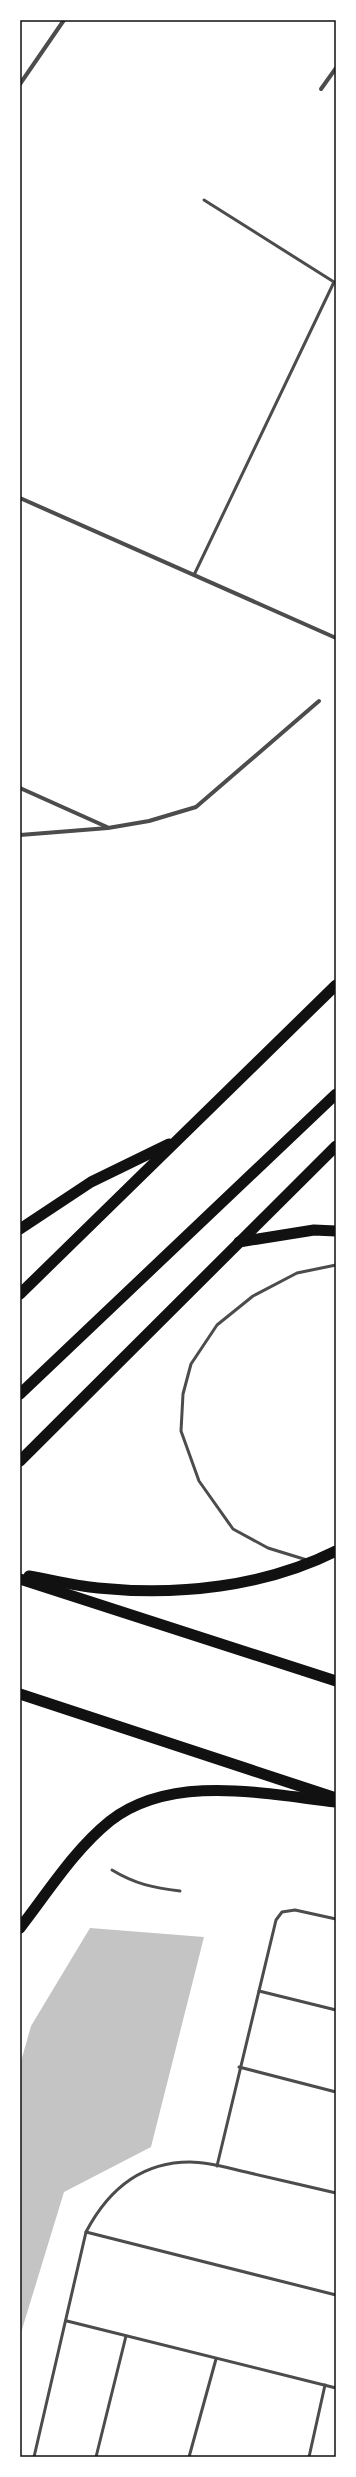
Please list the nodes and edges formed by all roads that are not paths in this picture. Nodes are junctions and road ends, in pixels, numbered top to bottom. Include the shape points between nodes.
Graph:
1 (64, 20) edge
2 (336, 68) edge
3 (20, 84) edge
4 (321, 89) dead end
5 (204, 200) dead end
6 (335, 282) edge
7 (20, 498) edge
8 (194, 575) junction
9 (336, 638) edge
10 (319, 701) dead end
11 (20, 788) edge
12 (108, 828) junction
13 (20, 834) edge
14 (336, 985) edge
15 (336, 1094) edge
16 (179, 1140) junction
17 (336, 1146) edge
18 (20, 1229) edge
19 (336, 1231) edge
20 (239, 1242) junction
21 (336, 1265) edge
22 (20, 1294) edge
23 (20, 1394) edge
24 (20, 1461) edge
25 (336, 1551) edge
26 (313, 1562) junction
27 (20, 1574) edge
28 (20, 1579) edge
29 (336, 1681) edge
30 (20, 1694) edge
31 (336, 1798) edge
32 (336, 1802) edge
33 (112, 1870) dead end
34 (180, 1891) dead end
35 (336, 1919) edge
36 (20, 1928) edge
37 (259, 1991) junction
38 (336, 2010) edge
39 (239, 2067) junction
40 (336, 2092) edge
41 (217, 2166) junction
42 (336, 2193) edge
43 (86, 2232) junction
44 (336, 2295) edge
45 (67, 2321) junction
46 (126, 2336) junction
47 (216, 2359) junction
48 (325, 2385) junction
49 (336, 2388) edge
50 (34, 2457) edge
51 (96, 2457) edge
52 (189, 2457) edge
53 (309, 2457) edge

1 - 3 street
2 - 4 street
5 - 6 lane
6 - 8 lane
7 - 8 street
8 - 9 street
10 - 12 street via 196,807 149,821
11 - 12 street
12 - 13 street
14 - 16 highway
15 - 23 highway
16 - 18 highway via 91,1182
16 - 22 highway
17 - 20 highway
19 - 20 highway via 314,1230
20 - 24 highway
21 - 26 lane via 297,1273 247,1300 217,1325 191,1364 183,1394 182,1431 199,1481 232,1529 268,1548
25 - 26 highway
26 - 27 highway via 224,1586 188,1589 98,1588
28 - 29 highway
30 - 31 highway
32 - 36 highway via 218,1792 166,1795 147,1801 127,1810 95,1835
33 - 34 lane via 130,1881 148,1887
35 - 37 lane via 295,1910 282,1912 276,1920
37 - 38 lane
37 - 39 lane
39 - 40 lane
39 - 41 lane
41 - 42 lane
41 - 43 lane via 191,2162 164,2164 139,2174 116,2189 98,2209
43 - 44 lane
43 - 45 lane
45 - 46 lane
45 - 50 lane
46 - 47 lane
46 - 51 lane
47 - 48 lane
47 - 52 lane
48 - 49 lane
48 - 53 lane

